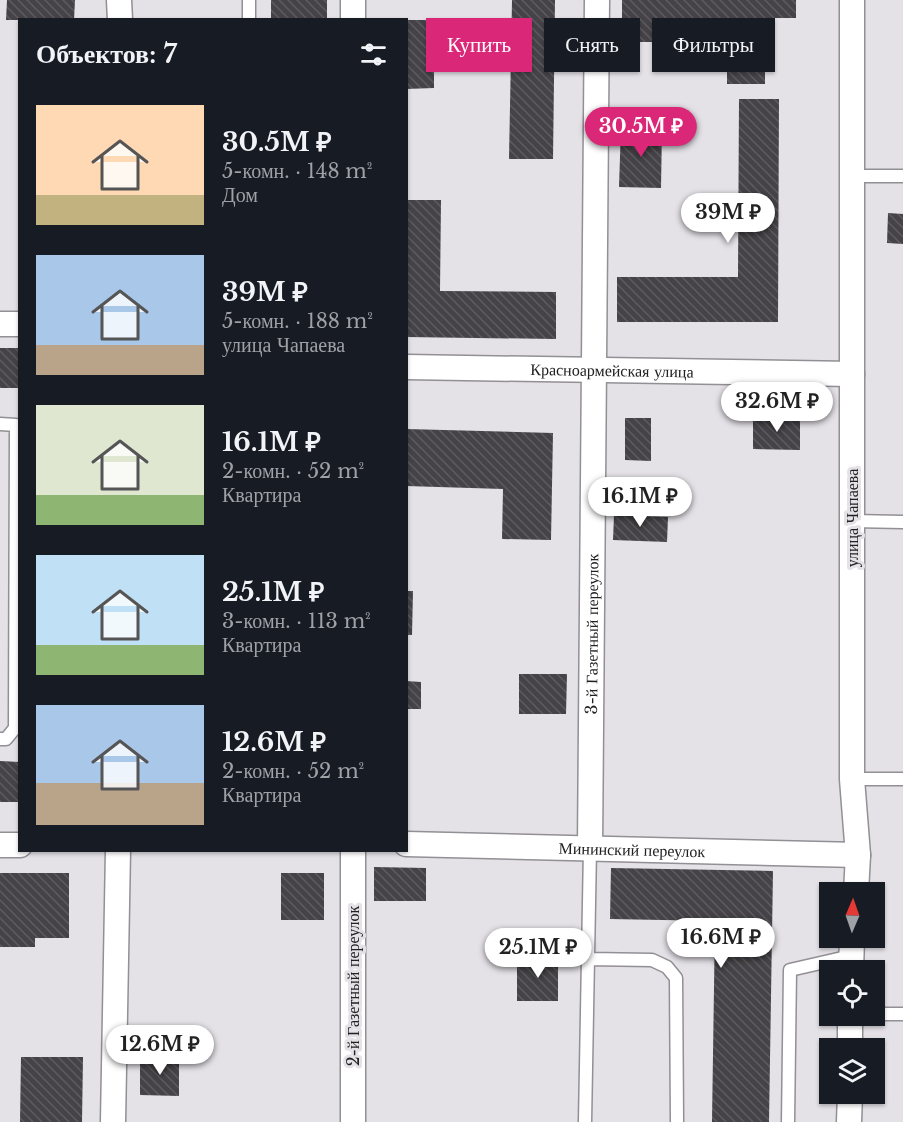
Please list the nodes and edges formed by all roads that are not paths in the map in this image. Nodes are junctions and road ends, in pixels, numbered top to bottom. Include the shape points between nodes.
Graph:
1 (119, 0) edge
2 (249, 0) edge
3 (353, 0) edge
4 (597, 0) edge
5 (852, 0) edge
6 (120, 18) edge
7 (249, 18) edge
8 (353, 18) edge
9 (852, 176) junction
10 (903, 176) edge
11 (0, 324) edge
12 (18, 324) edge
13 (408, 367) edge
14 (593, 370) junction
15 (852, 374) junction
16 (0, 424) edge
17 (852, 521) junction
18 (903, 522) edge
19 (17, 673) edge
20 (0, 739) edge
21 (852, 779) junction
22 (903, 779) edge
23 (408, 844) edge
24 (0, 845) edge
25 (18, 845) edge
26 (590, 848) junction
27 (118, 852) edge
28 (353, 852) edge
29 (858, 855) junction
30 (857, 882) edge
31 (851, 955) edge
32 (588, 959) junction
33 (885, 1014) edge
34 (903, 1014) edge
35 (850, 1104) edge
36 (113, 1122) edge
37 (353, 1122) edge
38 (585, 1122) edge
39 (677, 1122) edge
40 (788, 1122) edge
41 (849, 1122) edge

1 - 6 street
2 - 7 lane
3 - 8 street
4 - 14 street, 3-й Газетный переулок
5 - 9 street, улица Чапаева
9 - 10 lane
9 - 15 street, улица Чапаева
11 - 12 street
13 - 14 street, Красноармейская улица
14 - 15 street, Красноармейская улица
14 - 26 street, 3-й Газетный переулок
15 - 17 street, улица Чапаева
16 - 19 lane via 16,425
17 - 18 lane
17 - 21 street, улица Чапаева
19 - 20 lane via 15,728
21 - 22 lane
21 - 29 street, улица Чапаева
23 - 26 street, Мининский переулок
24 - 25 street
26 - 29 street, Мининский переулок
26 - 32 lane, 3-й Газетный переулок
27 - 36 street
28 - 37 street, 2-й Газетный переулок
29 - 30 street, улица Чапаева
31 - 40 lane via 790,970
32 - 38 lane, 3-й Газетный переулок
32 - 39 lane via 652,960 667,967 676,978
33 - 34 lane
35 - 41 street

